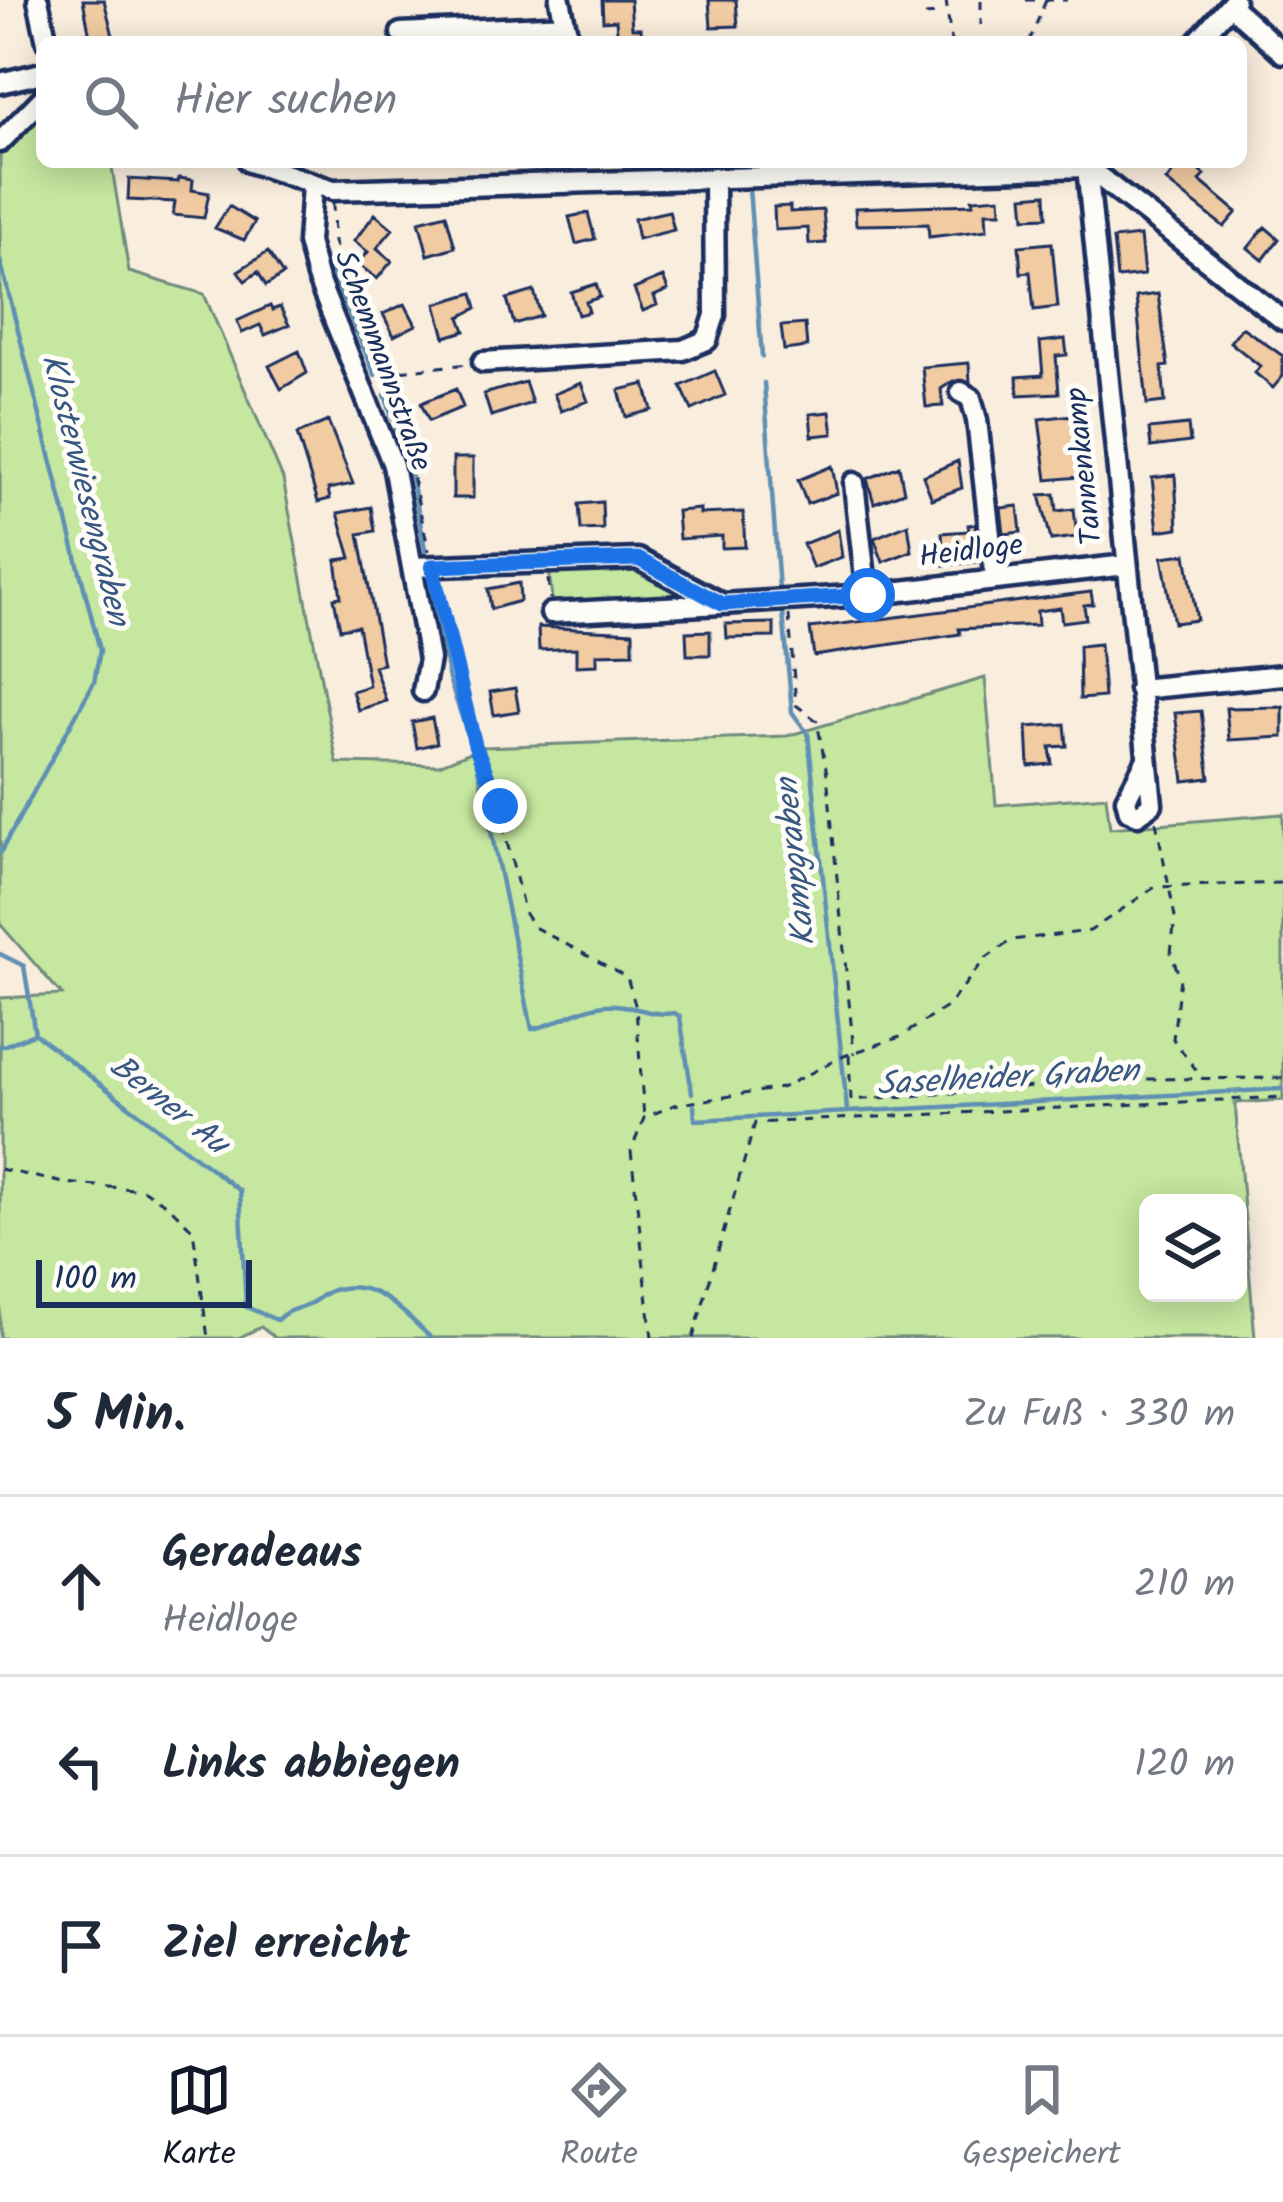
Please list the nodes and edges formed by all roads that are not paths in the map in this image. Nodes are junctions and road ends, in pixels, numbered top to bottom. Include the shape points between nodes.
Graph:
1 (38, 0) edge
2 (560, 0) edge
3 (1232, 3) edge
4 (401, 33) dead end
5 (567, 33) edge
6 (46, 36) edge
7 (1202, 36) edge
8 (1283, 53) edge
9 (36, 74) edge
10 (0, 83) edge
11 (36, 105) edge
12 (0, 142) edge
13 (265, 168) edge
14 (974, 168) edge
15 (1089, 168) edge
16 (1094, 168) edge
17 (596, 171) edge
18 (714, 177) junction
19 (312, 186) junction
20 (1283, 320) edge
21 (483, 362) road end
22 (961, 392) dead end
23 (854, 483) dead end
24 (1126, 565) junction
25 (422, 567) junction
26 (995, 579) junction
27 (868, 595) junction
28 (722, 604) junction
29 (550, 613) road end
30 (1283, 675) edge
31 (1139, 689) junction
32 (423, 691) dead end
33 (1146, 814) road end

1 - 6 street
2 - 5 street
3 - 7 street
3 - 8 street
4 - 5 street
9 - 10 street
11 - 12 street
13 - 19 street
14 - 18 street
15 - 24 street, Tannenkamp
16 - 20 street
17 - 18 street
17 - 19 street
18 - 21 street via 715,315 707,340 683,350
19 - 25 street, Schemmannstraße via 308,242 316,277 393,465
22 - 26 street via 977,420
23 - 27 street
24 - 26 street, Heidloge
24 - 31 street, Tannenkamp
25 - 28 street via 638,559
25 - 32 street, Schemmannstraße via 429,659
26 - 27 street, Heidloge
27 - 28 street, Heidloge
28 - 29 street, Heidloge
30 - 31 street
31 - 33 street, Tannenkamp via 1147,759 1126,803

